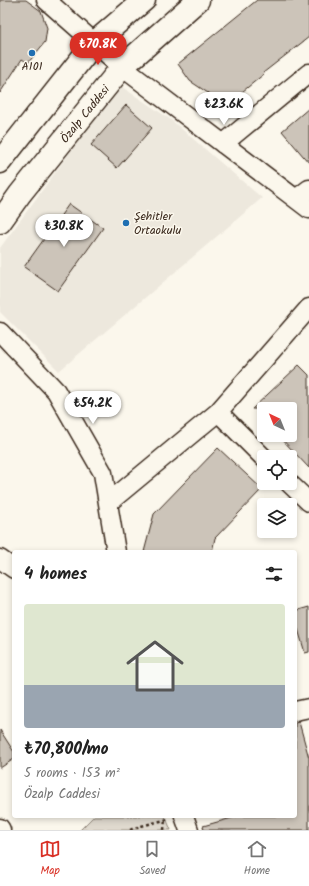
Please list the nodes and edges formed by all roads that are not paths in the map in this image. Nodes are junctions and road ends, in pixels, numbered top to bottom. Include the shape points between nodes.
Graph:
1 (46, 0) edge
2 (144, 0) edge
3 (198, 0) edge
4 (94, 43) junction
5 (122, 67) junction
6 (309, 73) edge
7 (223, 144) junction
8 (0, 162) edge
9 (305, 199) edge
10 (0, 222) edge
11 (309, 308) edge
12 (0, 332) edge
13 (218, 412) junction
14 (257, 451) edge
15 (296, 490) edge
16 (309, 502) edge
17 (108, 504) junction
18 (116, 550) edge
19 (0, 559) edge
20 (12, 568) edge
21 (309, 708) edge
22 (297, 711) edge
23 (179, 818) edge
24 (189, 830) edge

1 - 4 street
2 - 4 main road
3 - 5 main road, Özalp Caddesi
4 - 5 street
4 - 8 main road
5 - 7 street
5 - 10 main road, Özalp Caddesi
6 - 7 street
7 - 9 street
11 - 13 street
12 - 17 street via 56,391 103,473
13 - 14 street
13 - 17 street
15 - 16 street
17 - 18 street
19 - 20 street
21 - 22 street
23 - 24 street

